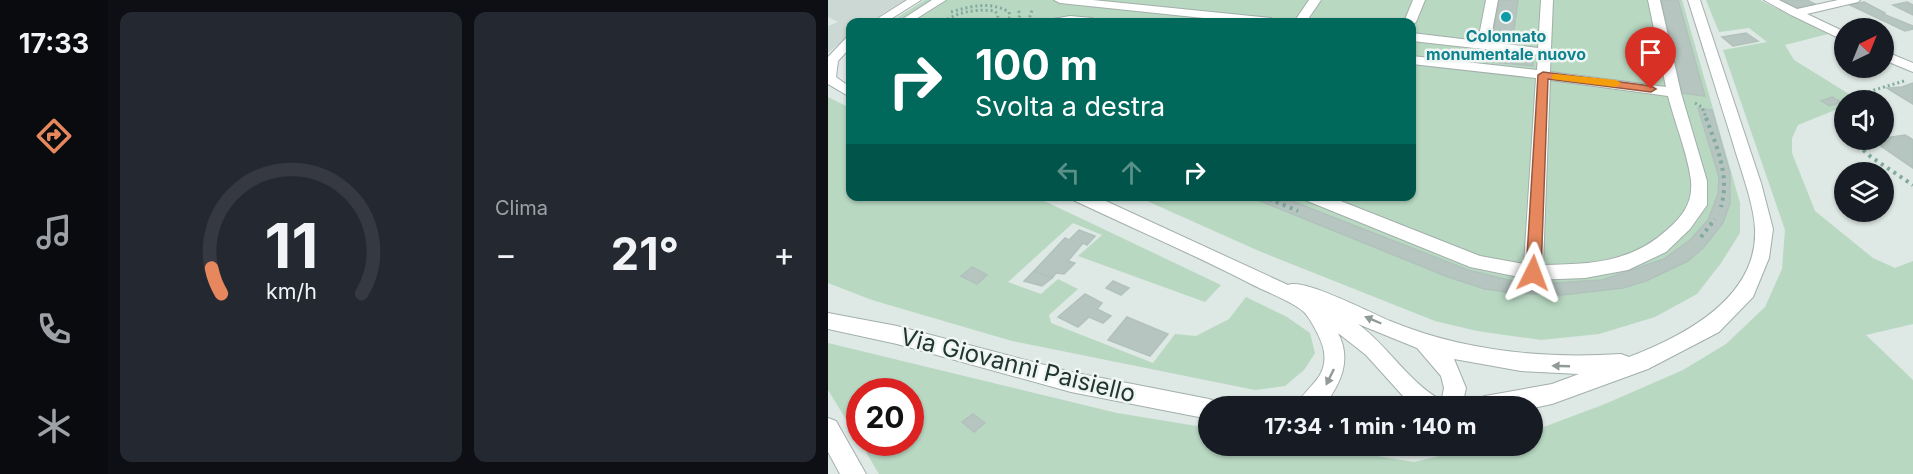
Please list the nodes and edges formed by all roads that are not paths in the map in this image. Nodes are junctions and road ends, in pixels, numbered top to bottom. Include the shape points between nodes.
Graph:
1 (915, 0) edge
2 (940, 0) edge
3 (1060, 0) edge
4 (1210, 0) edge
5 (1315, 0) edge
6 (1419, 0) edge
7 (1492, 0) edge
8 (1547, 0) edge
9 (1654, 0) edge
10 (1694, 0) edge
11 (1770, 0) edge
12 (1854, 0) edge
13 (1075, 1) edge
14 (1795, 13) junction
15 (1197, 15) junction
16 (885, 18) edge
17 (911, 18) edge
18 (1229, 18) edge
19 (1303, 18) edge
20 (1412, 18) edge
21 (1834, 32) edge
22 (1416, 38) edge
23 (846, 45) edge
24 (1483, 45) junction
25 (1544, 52) junction
26 (1894, 59) edge
27 (1416, 61) edge
28 (1913, 68) edge
29 (1543, 75) junction
30 (846, 90) edge
31 (1674, 93) junction
32 (1089, 201) edge
33 (1338, 201) edge
34 (1359, 205) edge
35 (1533, 273) junction
36 (1251, 275) junction
37 (1310, 308) junction
38 (828, 321) edge
39 (1420, 341) junction
40 (1640, 362) junction
41 (1318, 396) edge
42 (1416, 396) edge
43 (1454, 396) edge
44 (1541, 396) edge
45 (1198, 407) edge
46 (828, 429) edge
47 (848, 469) edge

1 - 16 street
2 - 17 street
3 - 13 street
4 - 15 street
5 - 19 street
6 - 20 street
7 - 24 street
8 - 25 street
9 - 31 street
10 - 40 street via 1753,183 1764,229 1760,258 1746,292 1713,326
11 - 14 street
12 - 14 street
13 - 15 street
14 - 21 street
15 - 18 street
22 - 24 street
23 - 30 street via 832,60 829,78
24 - 25 street
25 - 29 street
26 - 28 street
27 - 29 street
29 - 31 street
29 - 35 street
31 - 35 street via 1699,181 1698,205 1684,225 1660,247 1628,263 1585,271
32 - 36 street
33 - 34 street
34 - 35 street via 1477,262
36 - 37 street
39 -> 36 street via 1327,301
37 -> 41 street via 1330,334 1337,359 1331,379
37 - 42 street via 1342,325 1373,349
38 - 45 street, Via Giovanni Paisiello via 897,335 1071,382
40 -> 39 street via 1565,366 1517,363
39 - 43 street via 1440,356 1451,372
40 - 44 street
46 - 47 street

